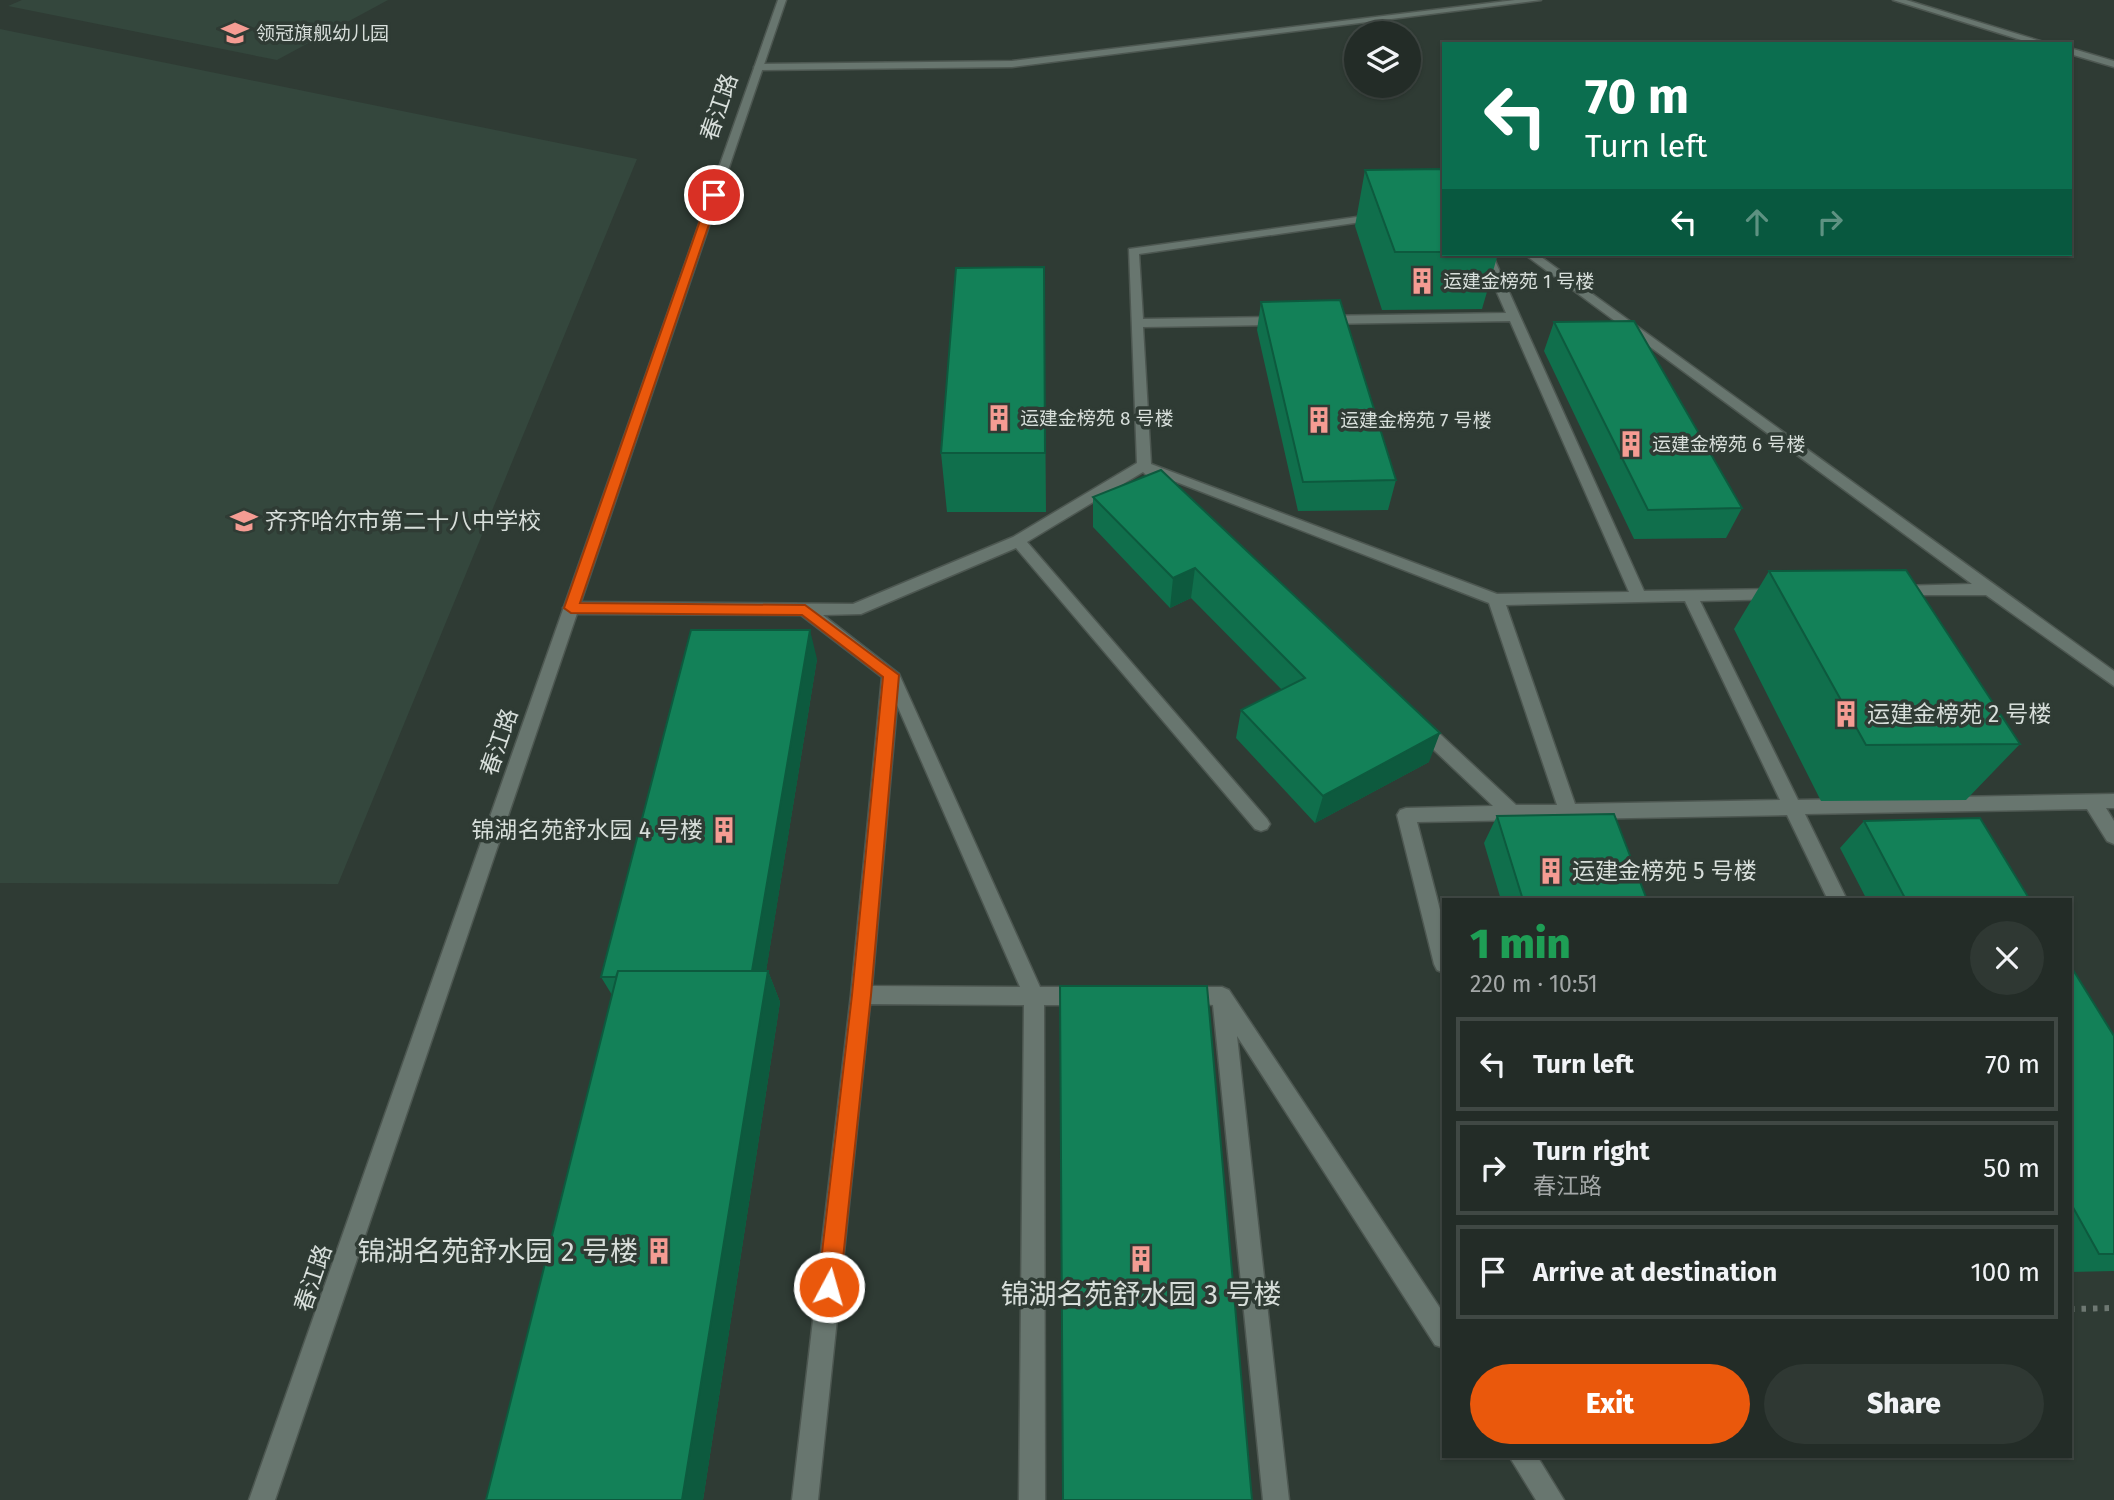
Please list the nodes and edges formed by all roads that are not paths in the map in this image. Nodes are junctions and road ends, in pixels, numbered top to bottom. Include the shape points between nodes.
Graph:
1 (782, 0) edge
2 (1537, 0) edge
3 (1897, 0) edge
4 (2038, 42) edge
5 (2072, 52) edge
6 (2114, 64) edge
7 (759, 67) junction
8 (1390, 216) edge
9 (1487, 256) edge
10 (1533, 256) edge
11 (1514, 317) junction
12 (1304, 320) edge
13 (1290, 321) edge
14 (1136, 323) junction
15 (1144, 465) junction
16 (1184, 503) edge
17 (1018, 541) junction
18 (1992, 589) junction
19 (1882, 592) edge
20 (1800, 593) edge
21 (1690, 596) junction
22 (1639, 597) junction
23 (1496, 600) junction
24 (571, 608) junction
25 (805, 610) junction
26 (891, 675) junction
27 (2114, 680) edge
28 (1413, 720) edge
29 (2092, 802) junction
30 (2114, 802) edge
31 (1794, 808) junction
32 (1569, 812) junction
33 (1513, 814) junction
34 (1261, 824) dead end
35 (2114, 835) edge
36 (1837, 898) edge
37 (1442, 956) edge
38 (861, 995) junction
39 (1034, 996) junction
40 (1101, 996) edge
41 (1168, 996) edge
42 (1222, 996) junction
43 (1442, 1333) edge
44 (1523, 1458) edge
45 (261, 1500) edge
46 (805, 1500) edge
47 (1032, 1500) edge
48 (1276, 1500) edge
49 (1551, 1500) edge

1 - 7 street, 春江路
2 - 7 street via 1012,64
3 - 4 street
5 - 6 street
7 - 24 street, 春江路
8 - 14 street via 1133,250
9 - 11 street
10 - 18 street
11 - 12 street
11 - 22 street
13 - 14 street
14 - 15 street
15 - 16 street
15 - 17 street
15 - 23 street
17 - 25 street via 855,610
17 - 34 street
18 - 19 street
18 - 27 street
20 - 21 street
21 - 22 street
21 - 31 street
22 - 23 street
23 - 32 street
24 - 25 street
24 - 45 street, 春江路
25 - 26 street
26 - 38 street
26 - 39 street
28 - 33 street
29 - 30 street
29 - 31 street
29 - 35 street
31 - 32 street
31 - 36 street
32 - 33 street
33 - 37 street via 1406,815
38 - 39 street
38 - 46 street
39 - 40 street
39 - 47 street
41 - 42 street
42 - 43 street
42 - 48 street
44 - 49 street

